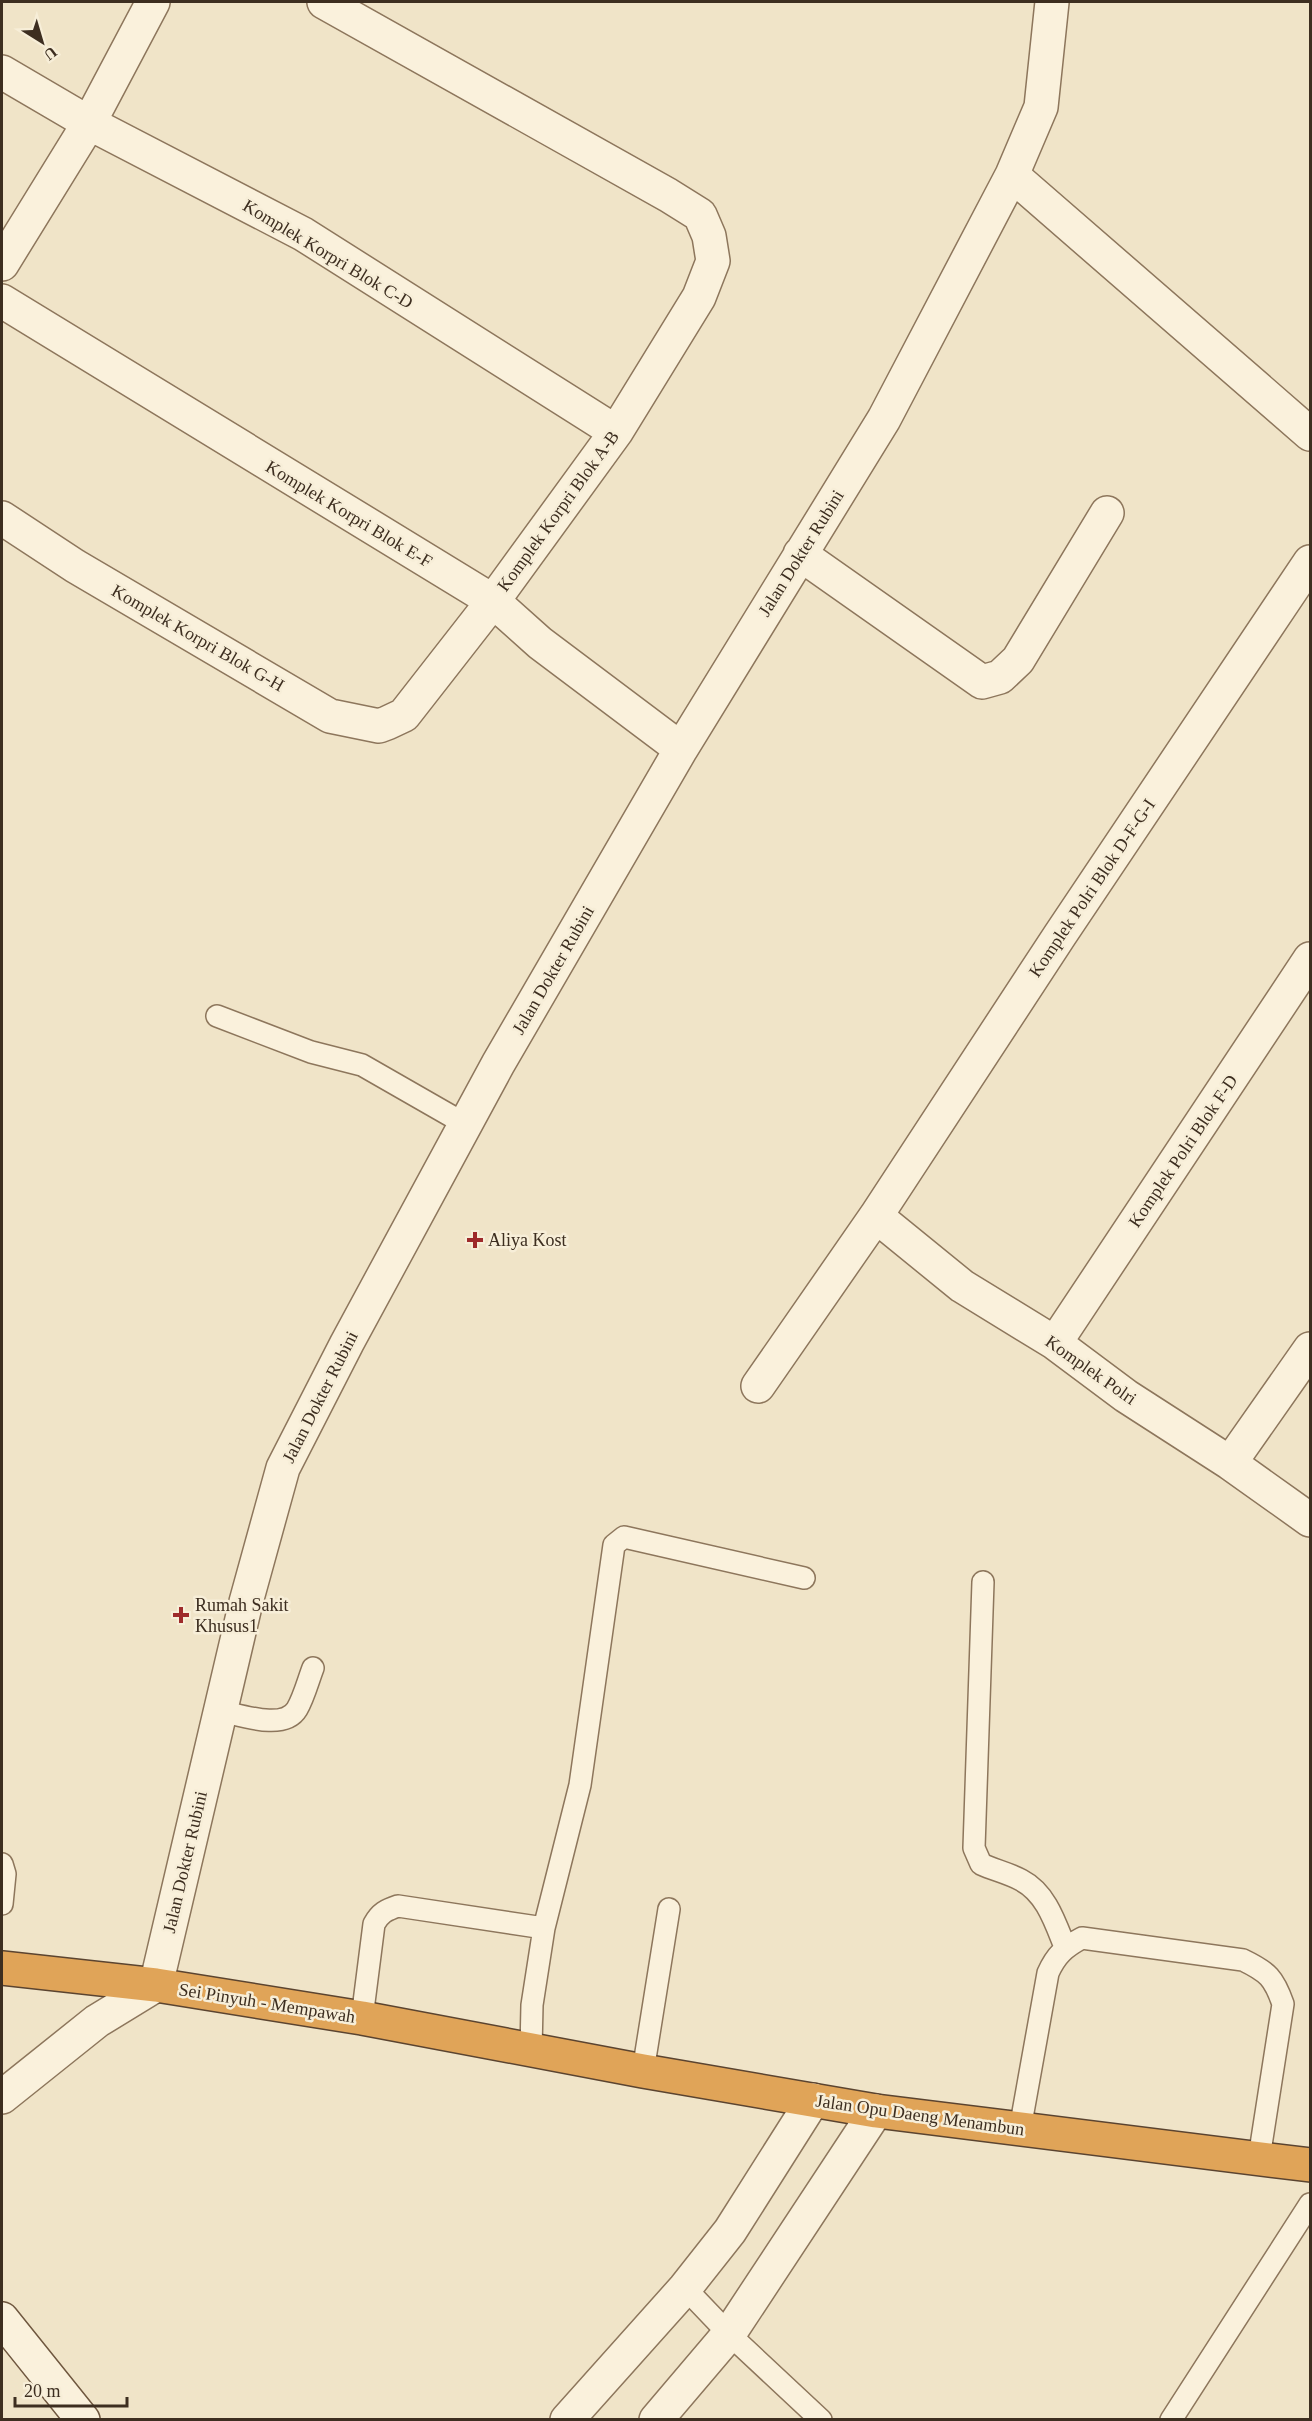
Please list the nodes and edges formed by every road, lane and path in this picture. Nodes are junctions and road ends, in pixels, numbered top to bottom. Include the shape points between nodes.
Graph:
1 (153, 2) edge
2 (324, 2) edge
3 (1052, 2) edge
4 (2, 72) edge
5 (89, 123) junction
6 (1012, 175) junction
7 (2, 264) edge
8 (2, 301) edge
9 (616, 432) junction
10 (1311, 434) edge
11 (1107, 513) dead end
12 (2, 518) edge
13 (800, 554) junction
14 (1311, 562) edge
15 (493, 601) junction
16 (405, 715) joint
17 (681, 749) junction
18 (1311, 959) edge
19 (217, 1016) dead end
20 (465, 1124) junction
21 (876, 1216) junction
22 (1055, 1343) junction
23 (1311, 1349) edge
24 (758, 1386) dead end
25 (1230, 1463) junction
26 (1311, 1520) edge
27 (804, 1578) dead end
28 (982, 1582) dead end
29 (313, 1668) dead end
30 (220, 1711) junction
31 (2, 1864) edge
32 (2, 1904) edge
33 (669, 1909) dead end
34 (544, 1928) junction
35 (1065, 1947) junction
36 (2, 1968) edge
37 (156, 1985) junction
38 (362, 2019) junction
39 (531, 2039) junction
40 (644, 2060) junction
41 (2, 2097) edge
42 (813, 2100) junction
43 (876, 2111) junction
44 (1020, 2129) junction
45 (1259, 2158) junction
46 (1311, 2165) edge
47 (1311, 2204) edge
48 (685, 2288) junction
49 (2, 2319) edge
50 (729, 2334) junction
51 (83, 2420) edge
52 (567, 2420) edge
53 (656, 2420) edge
54 (820, 2420) edge
55 (1171, 2420) edge

1 - 5 street
2 - 9 street, Komplek Korpri Blok A-B via 699,216 709,236 713,261 699,297
3 - 6 street, Jalan Dokter Rubini via 1041,107
4 - 5 street, Komplek Korpri Blok C-D
5 - 7 street
5 - 9 street, Komplek Korpri Blok C-D via 303,234
6 - 10 street
6 - 13 street, Jalan Dokter Rubini via 884,419
8 - 15 street, Komplek Korpri Blok E-F
9 - 15 street, Komplek Korpri Blok A-B
11 - 13 street via 1018,660 1000,677 982,682
12 - 16 street, Komplek Korpri Blok G-H via 75,566 330,716 379,726
13 - 17 street, Jalan Dokter Rubini
14 - 21 street, Komplek Polri Blok D-F-G-I
15 - 16 street, Komplek Korpri Blok A-B
15 - 17 street, Komplek Korpri Blok E-F via 531,636
17 - 20 street, Jalan Dokter Rubini
18 - 22 street, Komplek Polri Blok F-D
19 - 20 lane via 311,1052 362,1065
20 - 30 street, Jalan Dokter Rubini via 283,1468
21 - 22 street, Komplek Polri via 962,1286
21 - 24 street, Komplek Polri Blok D-F-G-I
22 - 25 street, Komplek Polri via 1126,1396
23 - 25 street
25 - 26 street, Komplek Polri
27 - 34 lane via 624,1537 614,1545 580,1785
28 - 35 lane via 974,1848 981,1864 1034,1889 1052,1912
29 - 30 lane via 297,1710 289,1717 274,1722
30 - 37 street, Jalan Dokter Rubini
31 - 32 lane via 6,1874
33 - 40 lane
34 - 38 lane via 398,1906 388,1909 374,1924
34 - 39 lane
35 - 44 lane via 1048,1972
35 - 45 lane via 1082,1938 1243,1960 1262,1969 1275,1982 1283,2004
36 - 37 highway, Sei Pinyuh - Mempawah
37 - 38 highway, Sei Pinyuh - Mempawah
37 - 41 street via 98,2021
38 - 39 highway, Sei Pinyuh - Mempawah
39 - 40 highway, Jalan Opu Daeng Menambun
40 - 42 highway, Jalan Opu Daeng Menambun
42 - 43 highway, Jalan Opu Daeng Menambun
42 - 48 street via 730,2231
43 - 44 highway, Jalan Opu Daeng Menambun
43 - 50 street
44 - 45 highway, Jalan Opu Daeng Menambun
45 - 46 highway, Jalan Opu Daeng Menambun
47 - 55 lane
48 - 50 lane
48 - 52 street
49 - 51 street
50 - 53 street
50 - 54 lane

